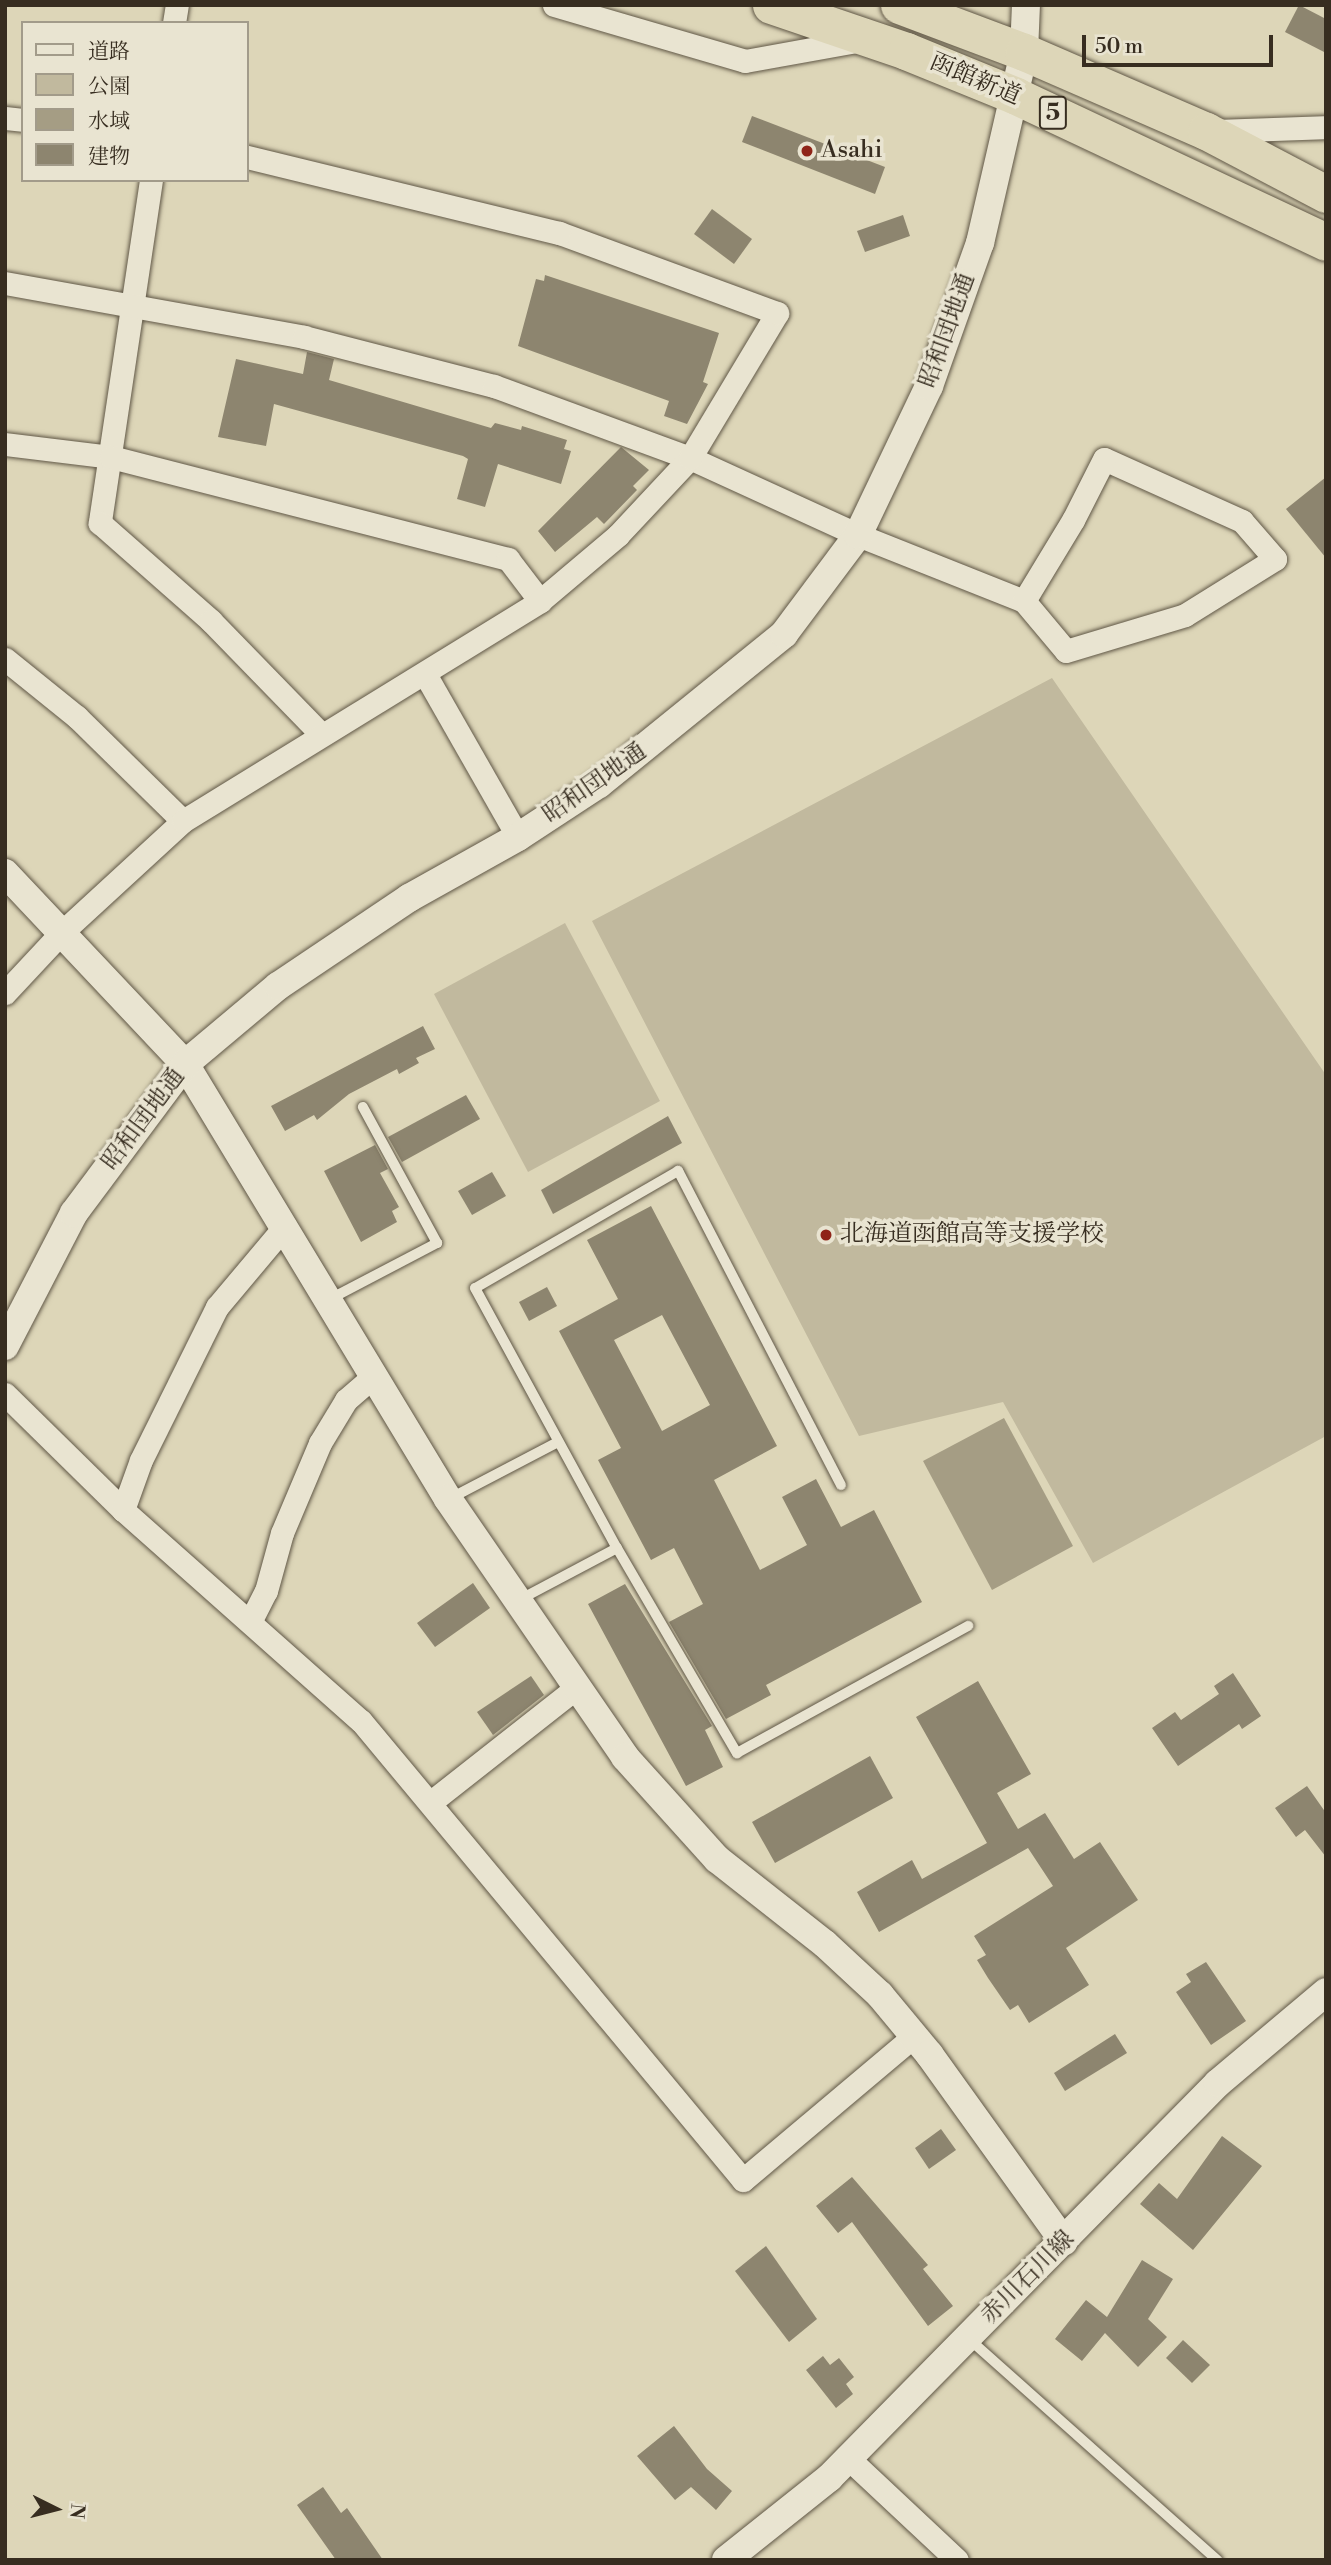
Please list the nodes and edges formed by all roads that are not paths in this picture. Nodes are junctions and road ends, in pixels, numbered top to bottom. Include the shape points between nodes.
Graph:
1 (554, 5) edge
2 (771, 5) edge
3 (899, 5) edge
4 (1026, 5) edge
5 (869, 38) junction
6 (1024, 52) junction
7 (1016, 96) junction
8 (1326, 127) edge
9 (1206, 131) junction
10 (248, 157) edge
11 (151, 182) edge
12 (1326, 194) edge
13 (1326, 242) edge
14 (5, 283) edge
15 (133, 304) junction
16 (5, 444) edge
17 (111, 457) junction
18 (690, 458) junction
19 (859, 535) junction
20 (540, 601) junction
21 (1024, 601) junction
22 (5, 659) edge
23 (425, 674) junction
24 (321, 734) junction
25 (183, 821) junction
26 (518, 837) junction
27 (5, 873) edge
28 (60, 933) junction
29 (5, 993) edge
30 (185, 1064) junction
31 (363, 1107) dead end
32 (285, 1226) junction
33 (330, 1299) junction
34 (5, 1346) edge
35 (375, 1375) junction
36 (5, 1394) edge
37 (558, 1442) junction
38 (841, 1485) dead end
39 (448, 1499) junction
40 (123, 1510) junction
41 (617, 1548) junction
42 (515, 1602) junction
43 (250, 1622) junction
44 (968, 1626) dead end
45 (576, 1688) junction
46 (431, 1802) junction
47 (1326, 1992) edge
48 (914, 2036) junction
49 (1064, 2242) junction
50 (968, 2338) junction
51 (848, 2458) junction
52 (726, 2560) edge
53 (957, 2560) edge
54 (1217, 2560) edge

1 - 5 street via 745,61
2 - 5 highway, 函館新道 / 5
3 - 6 highway, 函館新道 / 5
4 - 6 street, 昭和団地通
5 - 7 highway, 函館新道 / 5
6 - 7 street, 昭和団地通
6 - 9 highway, 函館新道 / 5
7 - 13 highway, 函館新道 / 5
7 - 19 street, 昭和団地通 via 981,243 929,386
8 - 9 street
9 - 12 highway, 函館新道 / 5
10 - 18 street via 559,233 777,313
11 - 15 street
14 - 15 street
15 - 17 street
15 - 18 street via 304,337 494,386
16 - 17 street
17 - 20 street via 508,559
17 - 24 street via 100,523 211,621
18 - 19 street
18 - 20 street via 618,535
19 - 21 street
19 - 26 street, 昭和団地通 via 784,634 599,784
20 - 23 street
21 - 21 street via 1066,651 1185,615 1275,559 1242,521 1104,458
22 - 25 street via 77,717
23 - 24 street
23 - 26 street
24 - 25 street
25 - 28 street
26 - 30 street, 昭和団地通 via 409,898 278,986
27 - 28 street
28 - 29 street
28 - 30 street
30 - 32 street
30 - 34 street, 昭和団地通 via 74,1213
31 - 33 lane via 437,1243
32 - 33 street
32 - 40 street via 217,1307 141,1460
33 - 35 street
35 - 39 street
35 - 43 street via 346,1400 320,1443 282,1533 266,1591
36 - 40 street
37 - 38 lane via 475,1288 678,1171
37 - 39 lane
37 - 41 lane
39 - 42 street
40 - 43 street
41 - 42 lane
41 - 44 lane via 737,1753
42 - 45 street
43 - 46 street via 361,1721
45 - 46 street
45 - 48 street via 625,1757 717,1859 825,1944 880,1995
46 - 48 street via 743,2180
47 - 49 street, 赤川石川線 via 1218,2083
48 - 49 street
49 - 50 street, 赤川石川線
50 - 51 street, 赤川石川線
50 - 54 lane
51 - 52 street, 赤川石川線 via 765,2533
51 - 53 street

